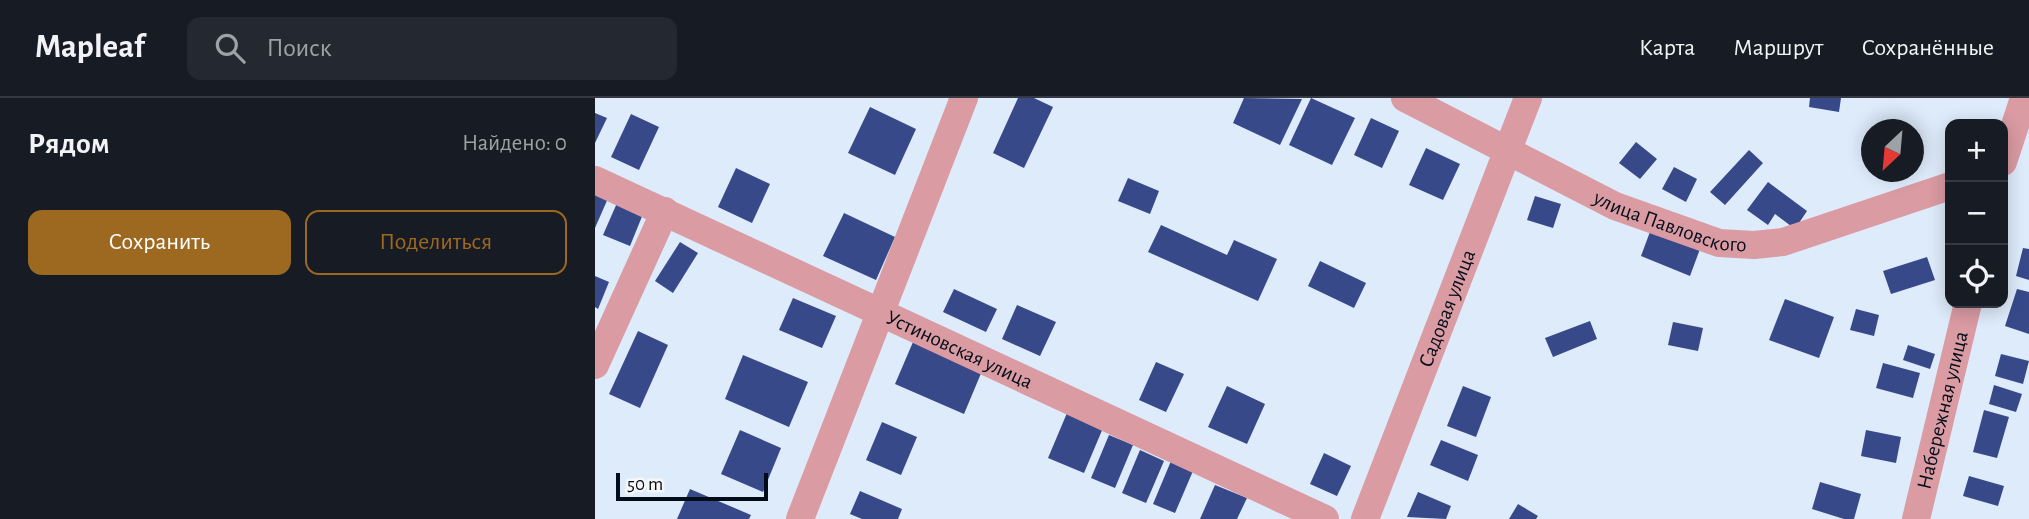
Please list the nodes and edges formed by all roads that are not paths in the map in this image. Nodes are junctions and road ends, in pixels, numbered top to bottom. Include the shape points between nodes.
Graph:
1 (964, 98) edge
2 (1405, 98) edge
3 (1528, 98) edge
4 (2024, 98) edge
5 (2008, 147) edge
6 (1507, 150) junction
7 (595, 180) edge
8 (1945, 188) edge
9 (665, 211) junction
10 (1967, 308) edge
11 (882, 313) junction
12 (595, 365) edge
13 (800, 519) edge
14 (1325, 519) edge
15 (1365, 519) edge
16 (1916, 519) edge

1 - 11 street
2 - 6 street, улица Павловского
3 - 6 street, Садовая улица
4 - 5 street
6 - 8 street, улица Павловского via 1615,206 1719,243 1753,246 1783,242
6 - 15 street, Садовая улица
7 - 9 street, Устиновская улица
9 - 11 street, Устиновская улица
9 - 12 street
10 - 16 street, Набережная улица
11 - 13 street
11 - 14 street, Устиновская улица

